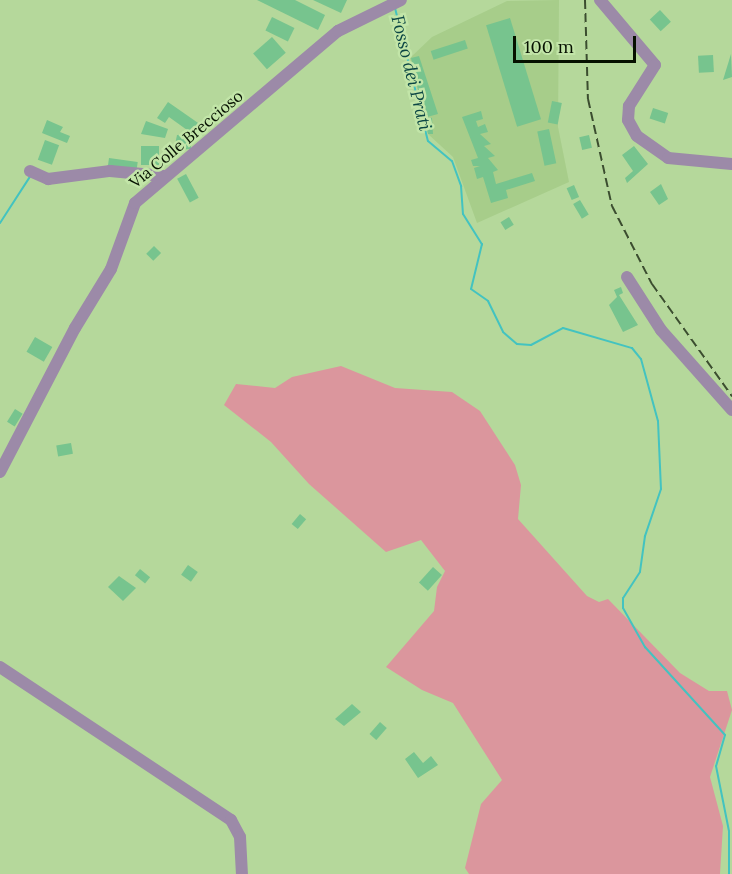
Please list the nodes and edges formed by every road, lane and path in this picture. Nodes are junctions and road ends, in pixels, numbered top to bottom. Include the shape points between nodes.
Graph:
1 (600, 0) edge
2 (399, 1) edge
3 (732, 164) edge
4 (30, 171) dead end
5 (164, 176) junction
6 (627, 278) dead end
7 (732, 410) edge
8 (0, 472) edge
9 (0, 667) edge
10 (242, 874) edge

1 - 3 street via 655,65 629,106 628,120 637,136 668,159
2 - 5 street, Via Colle Breccioso via 338,31
4 - 5 street via 48,179 110,171
5 - 8 street, Via Colle Breccioso via 130,210 115,263
6 - 7 street via 662,330
9 - 10 street via 232,821 240,837

